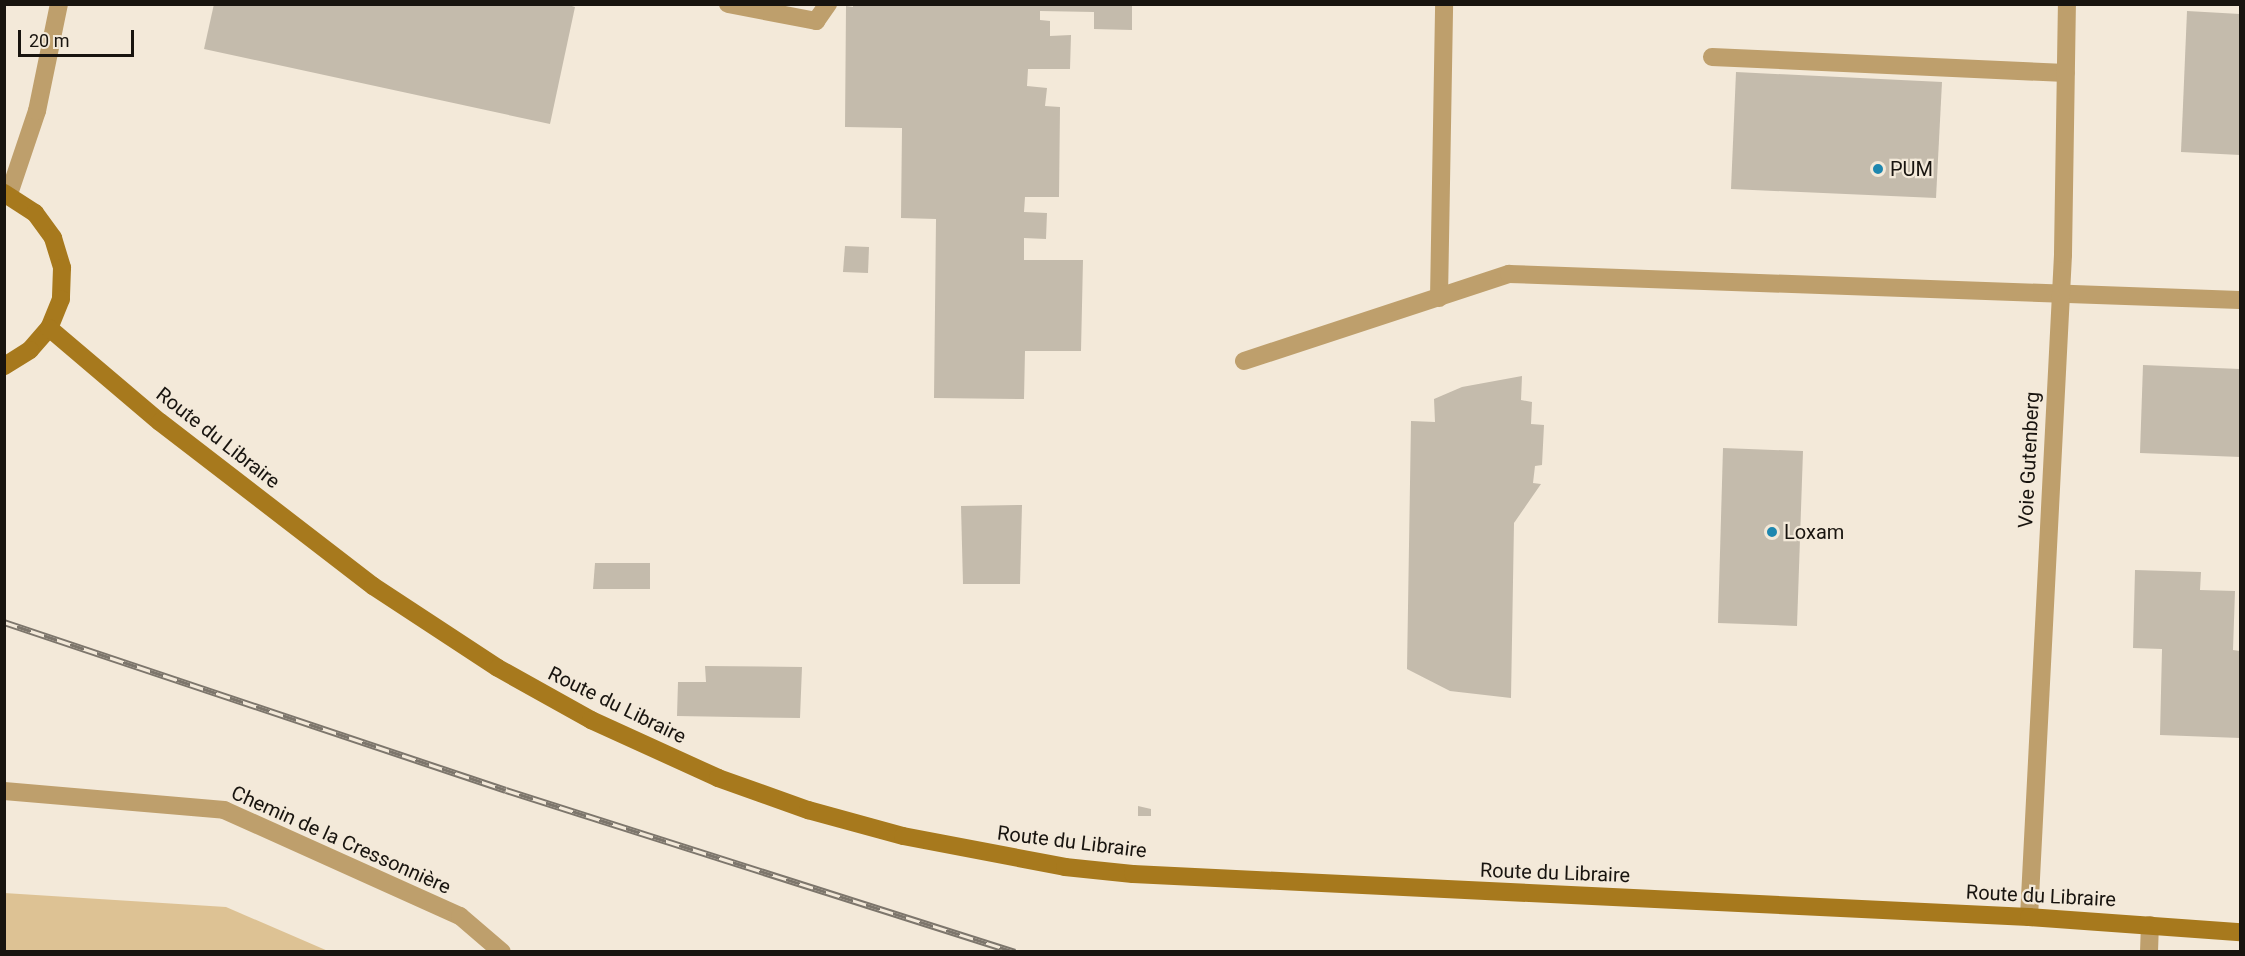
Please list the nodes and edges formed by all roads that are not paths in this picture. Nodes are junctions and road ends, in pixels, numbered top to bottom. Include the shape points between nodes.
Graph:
1 (59, 4) edge
2 (728, 4) edge
3 (828, 4) edge
4 (1444, 4) edge
5 (2067, 4) edge
6 (1712, 57) dead end
7 (2066, 73) junction
8 (7, 194) edge
9 (2060, 293) junction
10 (1439, 298) junction
11 (2241, 300) edge
12 (49, 328) junction
13 (1244, 361) dead end
14 (4, 366) edge
15 (4, 791) edge
16 (2029, 917) junction
17 (2150, 925) junction
18 (2241, 932) edge
19 (502, 951) edge
20 (2150, 951) edge

1 - 8 street via 37,111
2 - 3 street via 816,21
4 - 10 street
5 - 7 street, Voie Gutenberg
6 - 7 street
7 - 9 street, Voie Gutenberg
8 - 12 main road via 35,213 53,238 62,268 61,299
9 - 10 street via 1509,274
9 - 11 street
9 - 16 street, Voie Gutenberg
10 - 13 street
12 - 14 main road via 30,350
12 - 16 main road, Route du Libraire via 160,422 373,586 498,668 591,720 718,778 808,810 989,855 1133,874
15 - 19 street, Chemin de la Cressonnière via 224,810 460,916
16 - 17 main road, Route du Libraire
17 - 18 main road, Route du Libraire
17 - 20 street

